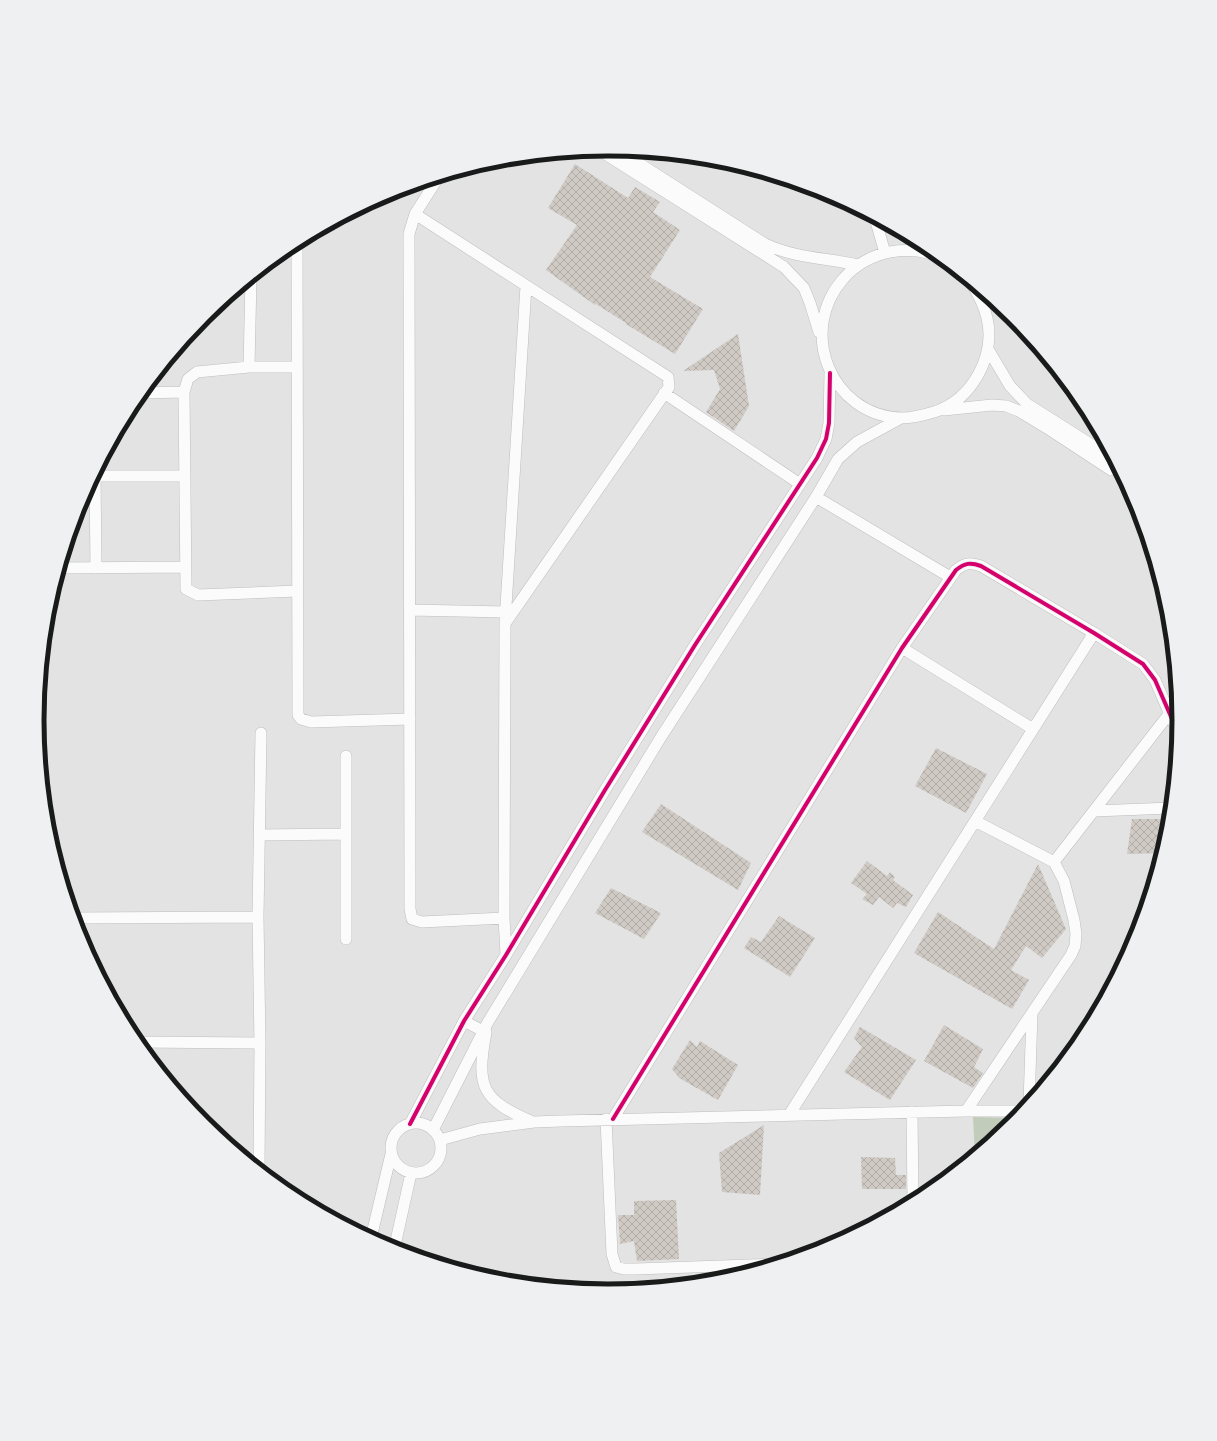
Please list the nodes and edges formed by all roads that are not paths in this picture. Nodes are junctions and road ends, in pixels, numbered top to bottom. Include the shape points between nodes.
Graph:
1 (610, 156) edge
2 (628, 157) edge
3 (434, 184) edge
4 (415, 214) junction
5 (877, 224) edge
6 (917, 248) edge
7 (297, 250) edge
8 (913, 251) junction
9 (885, 253) junction
10 (925, 253) edge
11 (858, 265) junction
12 (251, 284) edge
13 (526, 286) junction
14 (980, 295) edge
15 (821, 338) junction
16 (988, 349) junction
17 (249, 367) junction
18 (297, 367) junction
19 (830, 373) junction
20 (184, 392) junction
21 (149, 393) edge
22 (664, 393) junction
23 (940, 410) junction
24 (902, 418) junction
25 (1106, 454) edge
26 (1114, 469) edge
27 (100, 475) edge
28 (185, 476) junction
29 (800, 484) junction
30 (95, 486) edge
31 (816, 497) junction
32 (185, 567) junction
33 (65, 568) edge
34 (96, 568) junction
35 (950, 577) junction
36 (297, 591) junction
37 (410, 610) junction
38 (506, 617) junction
39 (1094, 633) junction
40 (902, 648) junction
41 (1169, 714) junction
42 (410, 719) junction
43 (1173, 722) edge
44 (1033, 729) junction
45 (261, 733) dead end
46 (346, 756) dead end
47 (1166, 808) edge
48 (1094, 811) junction
49 (975, 821) junction
50 (259, 834) junction
51 (346, 834) junction
52 (1054, 862) junction
53 (258, 917) junction
54 (80, 918) edge
55 (504, 918) junction
56 (346, 939) dead end
57 (506, 955) junction
58 (1032, 1013) junction
59 (464, 1021) junction
60 (486, 1027) junction
61 (145, 1042) edge
62 (260, 1042) junction
63 (1029, 1097) edge
64 (966, 1111) junction
65 (1016, 1111) edge
66 (912, 1112) junction
67 (789, 1115) junction
68 (610, 1119) junction
69 (534, 1122) junction
70 (410, 1124) junction
71 (433, 1130) junction
72 (440, 1140) junction
73 (391, 1154) junction
74 (259, 1163) edge
75 (411, 1173) junction
76 (913, 1196) edge
77 (372, 1233) edge
78 (395, 1243) edge
79 (760, 1265) edge

1 - 15 street via 784,267 804,288
2 - 11 street via 765,244 811,258
3 - 4 street
4 - 13 street
4 - 37 street via 409,254
5 - 9 street
6 - 8 street
7 - 18 street
8 - 9 street
8 - 10 street
9 - 11 street
11 - 15 street via 838,284 830,297 825,310
12 - 17 street
13 - 22 street via 663,373 668,377 669,383
13 - 38 street
14 - 16 street via 988,319
15 - 19 street
16 - 23 street via 983,365 966,392
16 - 25 street via 1010,386 1027,404
17 - 18 street
17 - 20 street via 197,372 188,379
18 - 36 street
19 - 24 street via 848,396 860,405 873,412
19 - 29 street via 829,423 826,439
20 - 21 street
20 - 28 street
22 - 29 street
22 - 38 street
23 - 24 street
23 - 26 street via 1006,406 1019,411 1111,470
24 - 31 street via 857,442 838,460
27 - 28 street
28 - 32 street
29 - 57 street via 695,645
30 - 34 street
31 - 35 street
31 - 60 street via 661,737
32 - 34 street
32 - 36 street via 186,590 198,595
33 - 34 street
35 - 39 street via 964,564 976,564
35 - 40 street
36 - 42 street via 298,715 301,719 311,722
37 - 38 street
37 - 42 street
38 - 55 street
39 - 41 street via 1143,664 1155,680
39 - 44 street
40 - 44 street
40 - 68 street
41 - 43 street
41 - 48 street
42 - 55 street via 412,919 422,922
44 - 49 street
45 - 50 street
46 - 51 street
47 - 48 street
48 - 52 street
49 - 52 street
49 - 67 street
50 - 51 street
50 - 53 street
51 - 56 street
52 - 58 street via 1064,881 1070,902 1076,934 1075,946
53 - 54 street
53 - 62 street
55 - 57 street
57 - 59 street
58 - 63 street
58 - 64 street
59 - 60 street
59 - 70 street
60 - 69 street via 481,1070 487,1091 503,1107
60 - 71 street
61 - 62 street
62 - 74 street
64 - 65 street
64 - 66 street
66 - 67 street
66 - 76 street
67 - 68 street
68 - 69 street
68 - 79 street via 612,1254 616,1267 636,1269
69 - 72 street via 480,1129
70 - 71 street via 426,1125
70 - 73 street via 397,1132 392,1139
71 - 72 street
72 - 75 street via 440,1157 435,1165 420,1173
73 - 75 street via 398,1167
73 - 77 street
75 - 78 street

